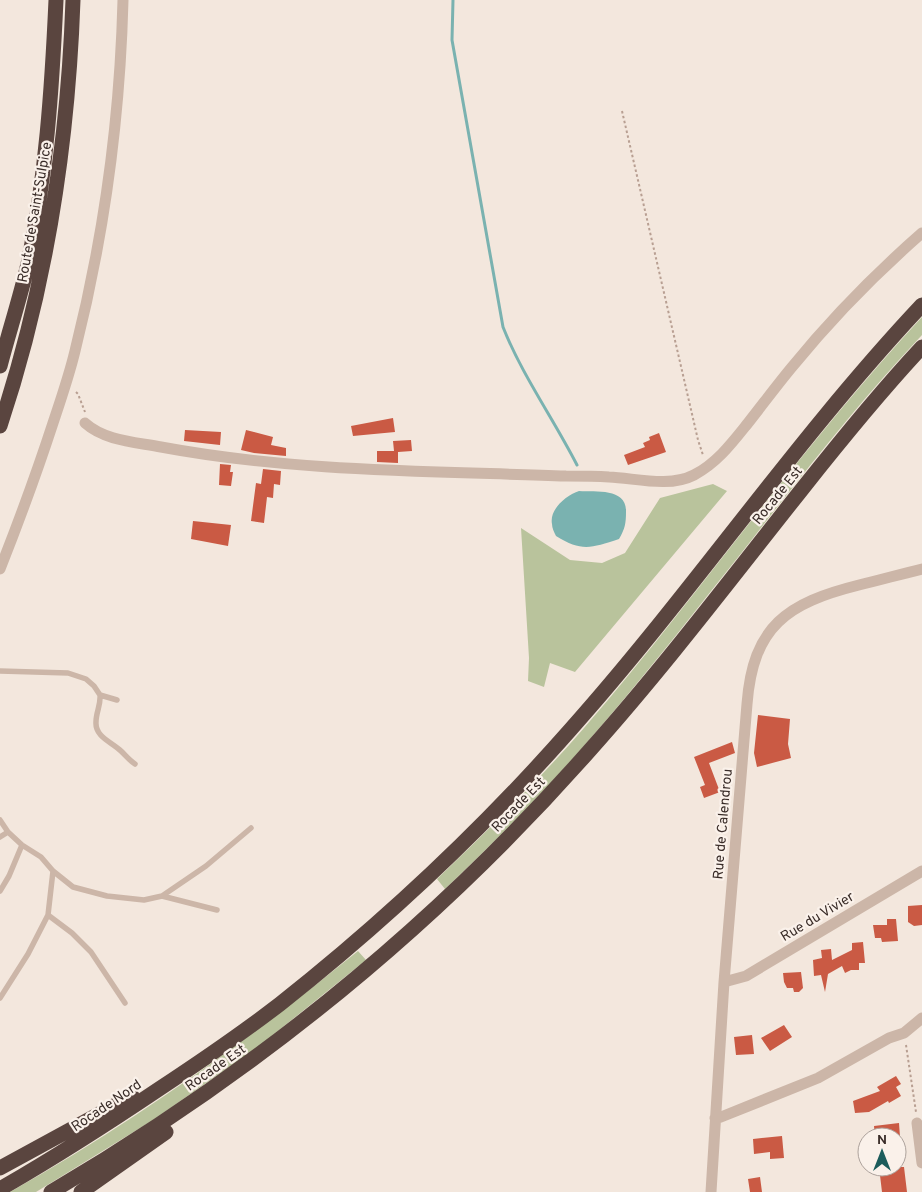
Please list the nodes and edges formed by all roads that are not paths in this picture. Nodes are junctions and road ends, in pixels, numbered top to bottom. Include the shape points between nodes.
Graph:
1 (56, 0) edge
2 (73, 0) edge
3 (123, 0) edge
4 (922, 233) edge
5 (922, 306) edge
6 (922, 347) edge
7 (0, 366) edge
8 (86, 423) road end
9 (0, 426) edge
10 (0, 569) edge
11 (922, 569) edge
12 (0, 671) edge
13 (100, 695) junction
14 (117, 700) dead end
15 (135, 764) dead end
16 (0, 820) edge
17 (251, 828) dead end
18 (8, 832) junction
19 (0, 837) edge
20 (22, 845) junction
21 (53, 871) junction
22 (922, 871) edge
23 (0, 891) edge
24 (162, 896) junction
25 (217, 910) dead end
26 (48, 915) junction
27 (724, 982) junction
28 (0, 998) edge
29 (125, 1003) dead end
30 (922, 1018) edge
31 (227, 1043) junction
32 (243, 1067) junction
33 (715, 1118) junction
34 (917, 1123) road end
35 (922, 1163) edge
36 (0, 1168) edge
37 (0, 1189) edge
38 (51, 1192) edge
39 (82, 1192) edge
40 (711, 1192) edge

1 - 7 highway, Route de Saint-Sulpice via 49,114 39,197 27,264
2 - 9 highway, Route de Saint-Sulpice via 67,103 56,199 44,264
3 - 10 street via 116,126 101,228 75,352 31,488
4 - 8 street via 838,313 724,453 691,477 668,482 600,476 362,470 277,463 187,452 120,439 95,431
5 - 31 highway, Rocade Est via 824,418 661,621 528,776 476,830 366,933
6 - 32 highway, Rocade Est via 832,452 678,645 546,799 500,847 380,958
11 - 27 street, Rue de Calendrou via 809,600 780,620 759,650 748,687
12 - 13 lane via 68,673 86,680
13 - 14 lane
13 - 15 lane via 96,729
16 - 18 lane
17 - 24 lane via 206,866
18 - 19 lane
18 - 20 lane
20 - 21 lane via 41,857
20 - 23 lane
21 - 24 lane via 73,886 107,896 144,900
21 - 26 lane
22 - 27 street, Rue du Vivier via 746,976
24 - 25 lane
26 - 28 lane
26 - 29 lane via 91,952
27 - 33 street, Rue de Calendrou
30 - 33 street via 904,1033 889,1038 818,1078
31 - 36 highway
31 - 37 highway, Rocade Nord via 79,1143
32 - 38 highway, Rocade Est via 127,1146
32 - 39 highway via 198,1110
33 - 40 street, Rue de Calendrou
34 - 35 street

